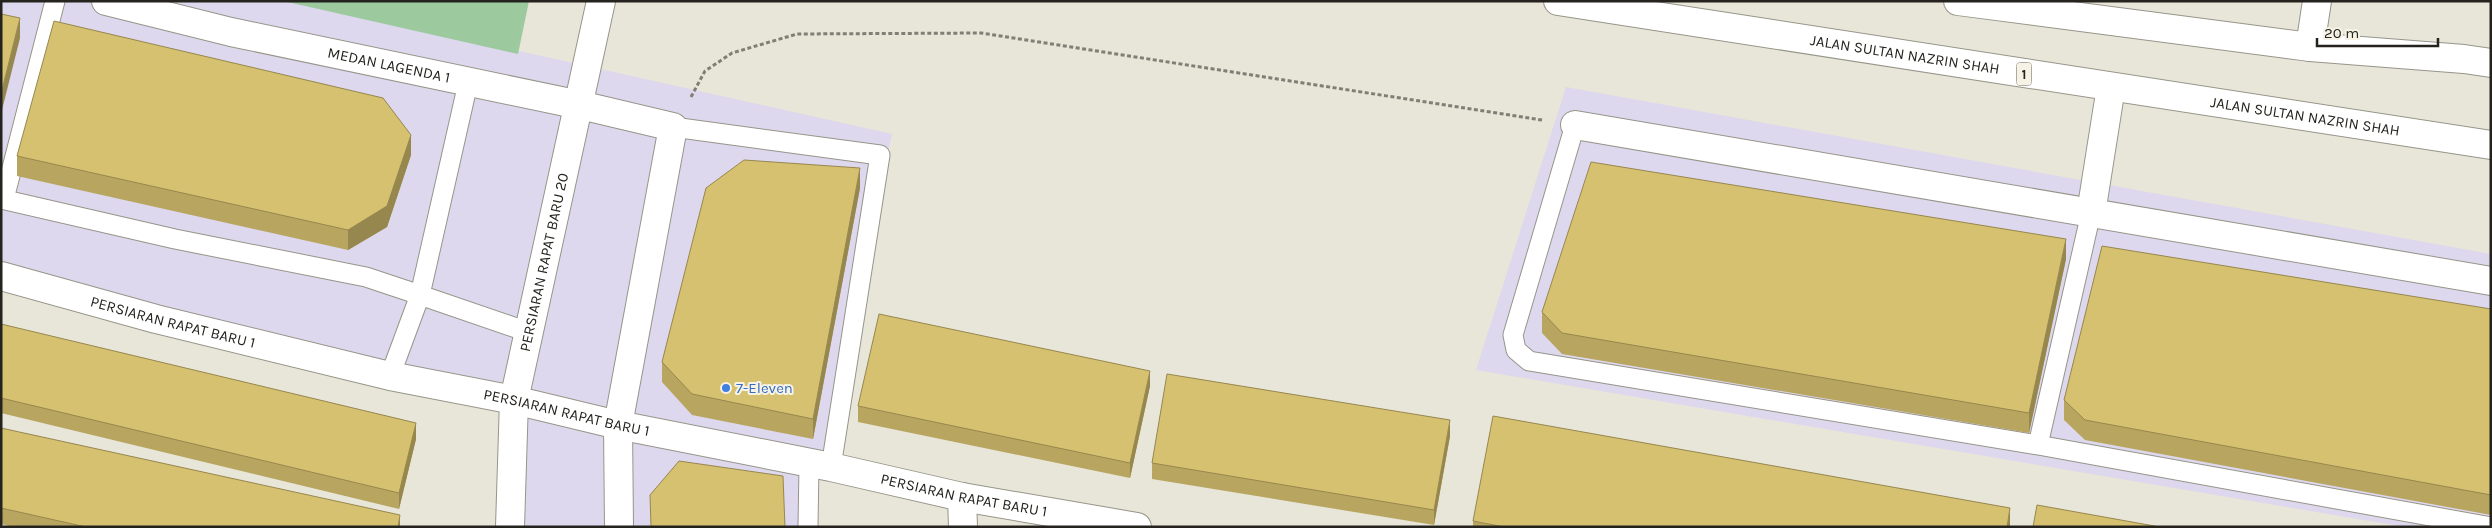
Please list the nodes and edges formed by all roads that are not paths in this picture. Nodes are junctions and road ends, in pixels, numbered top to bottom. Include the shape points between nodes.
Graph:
1 (55, 1) edge
2 (106, 1) edge
3 (601, 1) edge
4 (1558, 1) edge
5 (1958, 1) edge
6 (2317, 1) edge
7 (2310, 47) junction
8 (2491, 63) edge
9 (468, 83) junction
10 (2111, 88) junction
11 (580, 105) junction
12 (1575, 124) joint
13 (673, 127) junction
14 (2491, 145) edge
15 (3, 199) edge
16 (2090, 213) junction
17 (1, 276) edge
18 (2491, 281) edge
19 (420, 295) junction
20 (528, 332) junction
21 (390, 376) junction
22 (514, 400) junction
23 (618, 426) junction
24 (2038, 445) junction
25 (820, 466) junction
26 (962, 497) junction
27 (510, 527) edge
28 (619, 527) edge
29 (808, 527) edge
30 (963, 527) edge
31 (1136, 527) edge
32 (2491, 527) edge

1 - 15 lane
2 - 9 main road, MEDAN LAGENDA 1 via 231,32
3 - 11 main road, PERSIARAN RAPAT BARU 20
4 - 10 main road, JALAN SULTAN NAZRIN SHAH / 1
5 - 7 main road
6 - 7 main road
7 - 8 main road
9 - 11 main road, MEDAN LAGENDA 1
9 - 19 lane
10 - 14 main road, JALAN SULTAN NAZRIN SHAH / 1
10 - 16 main road
11 - 13 main road, MEDAN LAGENDA 1
11 - 20 main road, PERSIARAN RAPAT BARU 20
12 - 16 main road
12 - 24 lane via 1513,335 1516,350 1529,360
13 - 23 main road
13 - 25 lane via 880,156
15 - 19 lane via 175,239 366,278
16 - 18 main road
16 - 24 lane
17 - 21 main road, PERSIARAN RAPAT BARU 1 via 156,319
19 - 20 lane
19 - 21 lane
20 - 22 main road, PERSIARAN RAPAT BARU 20
21 - 22 main road, PERSIARAN RAPAT BARU 1
22 - 23 main road, PERSIARAN RAPAT BARU 1
22 - 27 main road, PERSIARAN RAPAT BARU 20
23 - 25 main road, PERSIARAN RAPAT BARU 1
23 - 28 main road
24 - 32 lane
25 - 26 main road, PERSIARAN RAPAT BARU 1
25 - 29 lane
26 - 30 main road
26 - 31 main road, PERSIARAN RAPAT BARU 1

